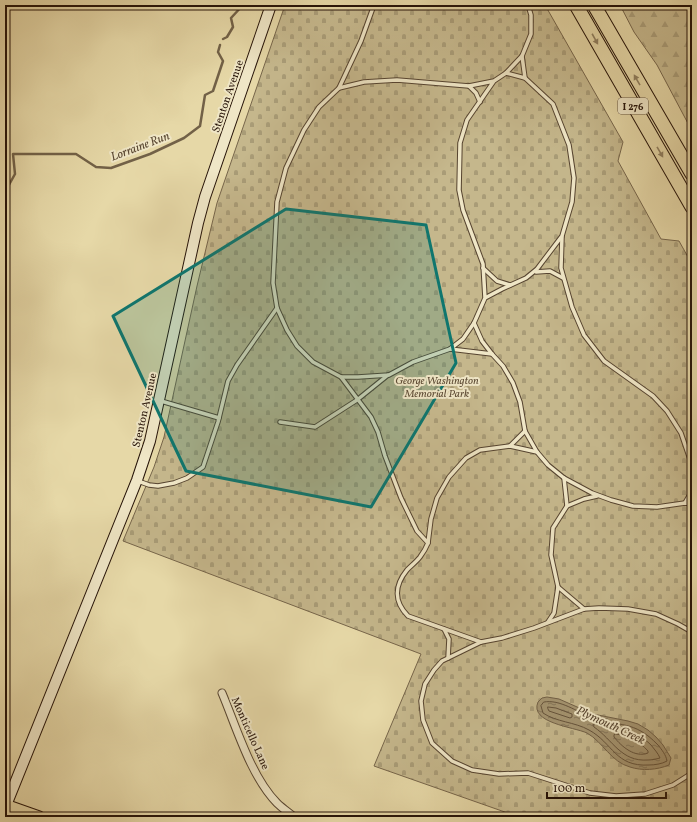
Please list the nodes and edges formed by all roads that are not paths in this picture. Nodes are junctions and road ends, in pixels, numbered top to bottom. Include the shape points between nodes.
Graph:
1 (271, 5) edge
2 (374, 5) edge
3 (528, 5) edge
4 (576, 5) edge
5 (594, 5) edge
6 (522, 56) junction
7 (506, 73) junction
8 (524, 78) junction
9 (494, 81) junction
10 (469, 86) junction
11 (339, 88) junction
12 (480, 102) junction
13 (692, 174) edge
14 (692, 207) edge
15 (562, 236) junction
16 (483, 268) junction
17 (534, 272) junction
18 (563, 278) junction
19 (511, 286) junction
20 (485, 298) junction
21 (277, 308) junction
22 (474, 323) junction
23 (450, 349) junction
24 (492, 354) junction
25 (389, 375) junction
26 (340, 377) junction
27 (159, 400) junction
28 (357, 400) junction
29 (219, 418) junction
30 (280, 422) dead end
31 (525, 431) junction
32 (510, 446) junction
33 (537, 452) junction
34 (692, 465) edge
35 (564, 478) junction
36 (136, 480) junction
37 (692, 491) edge
38 (598, 496) junction
39 (685, 503) junction
40 (692, 504) edge
41 (567, 506) junction
42 (428, 543) junction
43 (558, 587) junction
44 (584, 609) junction
45 (548, 622) junction
46 (444, 628) junction
47 (692, 632) edge
48 (481, 642) junction
49 (448, 658) junction
50 (222, 693) dead end
51 (692, 773) edge
52 (5, 806) edge
53 (39, 817) edge
54 (294, 817) edge

1 - 27 main road, Stenton Avenue via 204,204
2 - 11 lane via 361,41
3 - 6 lane via 531,34
4 -> 14 highway, I 276
13 -> 5 highway, I 276
6 - 7 lane
6 - 8 lane
7 - 8 lane
7 - 9 lane
8 - 15 lane via 553,104 569,145 574,178 572,202
9 - 10 lane
9 - 12 lane
10 - 11 lane via 397,80 364,82
10 - 12 lane
11 - 21 lane via 318,107 286,168 277,202 275,229 273,283
12 - 16 lane via 467,120 460,143 458,164 463,210
15 - 17 lane
15 - 18 lane
16 - 19 lane via 497,282
16 - 20 lane
17 - 18 lane via 550,271
17 - 19 lane
18 - 34 lane via 584,335 604,361 653,396 667,411 681,433
19 - 20 lane
20 - 22 lane
21 - 26 lane via 297,346 313,362
21 - 29 lane via 228,380
22 - 23 lane via 463,339
22 - 24 lane via 482,341
23 - 24 lane
23 - 25 lane via 413,362
24 - 31 lane via 514,383
25 - 26 lane
25 - 28 lane
26 - 28 lane
27 - 29 lane
27 - 36 main road, Stenton Avenue via 150,441
28 - 30 lane via 315,427
28 - 42 lane via 371,417 417,531
29 - 36 lane via 203,467 187,478 158,486
31 - 32 lane
31 - 33 lane
32 - 33 lane
32 - 42 lane via 480,450 466,458 449,477 437,498
33 - 35 lane
35 - 38 lane
35 - 41 lane
36 - 52 main road, Stenton Avenue
37 - 39 lane
38 - 39 lane via 633,506 657,507
38 - 41 lane
39 - 40 lane
41 - 43 lane via 553,528 551,555
42 - 46 lane via 421,556 406,572 397,588 396,596 400,608 408,616
43 - 44 lane
43 - 45 lane via 554,613
44 - 45 lane
44 - 47 lane via 628,609 656,614
45 - 48 lane via 502,638
46 - 48 lane
46 - 49 lane via 448,639
48 - 49 lane
49 - 51 lane via 438,665 425,684 421,701 423,720 432,743 452,761 472,770 499,774 528,773 590,793 616,796 645,794 672,785
50 - 54 street, Monticello Lane via 258,776 277,803
52 - 53 main road

